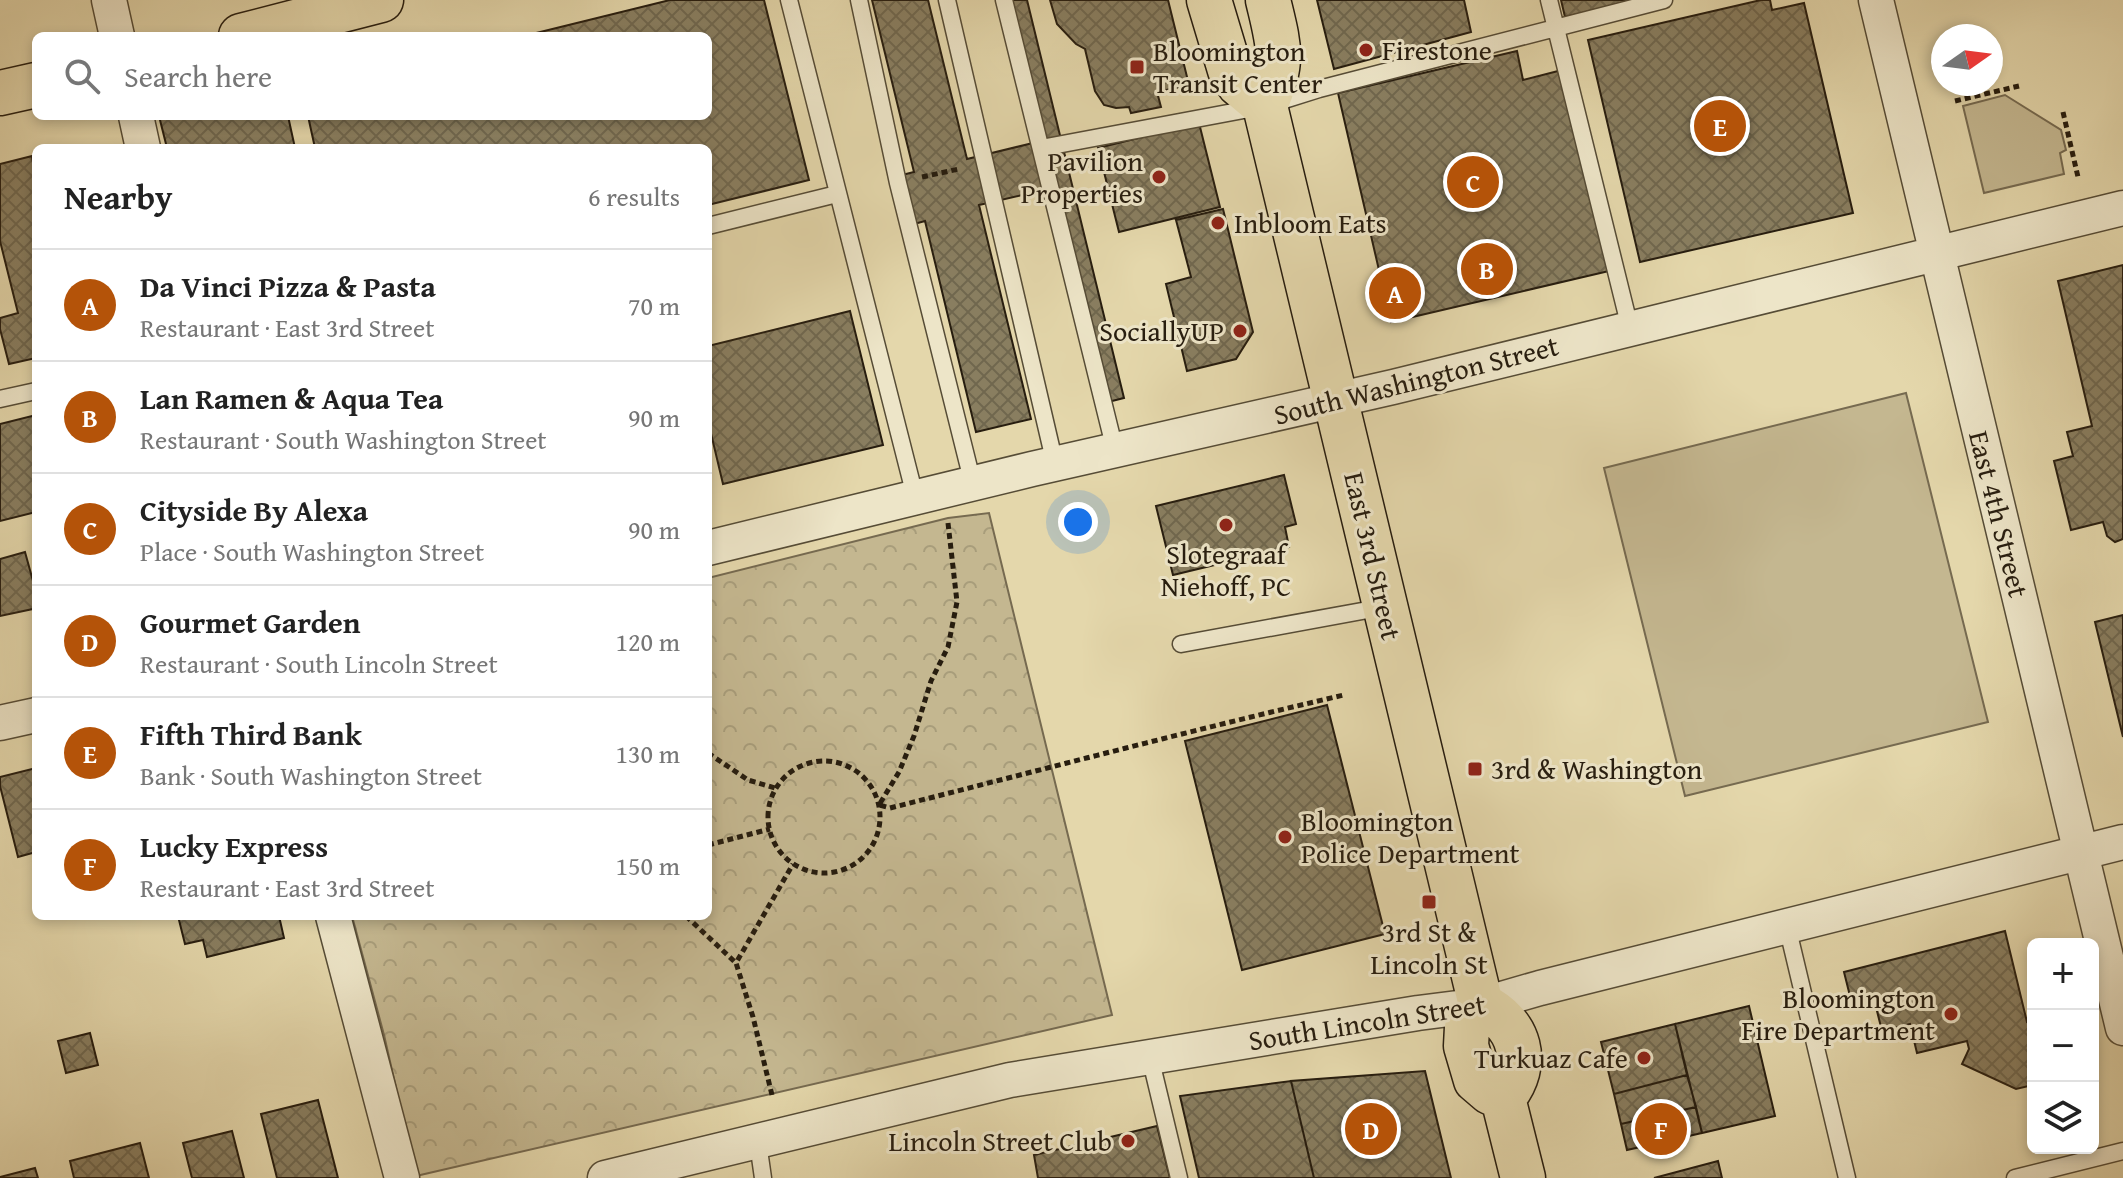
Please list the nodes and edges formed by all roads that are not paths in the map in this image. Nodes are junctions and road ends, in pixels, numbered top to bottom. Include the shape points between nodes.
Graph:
1 (109, 0) edge
2 (381, 0) edge
3 (789, 0) edge
4 (859, 0) edge
5 (947, 0) edge
6 (1004, 0) edge
7 (1209, 0) edge
8 (1268, 0) edge
9 (1549, 0) edge
10 (1664, 0) edge
11 (1876, 0) edge
12 (1556, 27) junction
13 (116, 32) edge
14 (257, 32) edge
15 (32, 86) edge
16 (0, 93) edge
17 (1265, 106) junction
18 (137, 120) edge
19 (142, 144) edge
20 (1041, 148) junction
21 (837, 194) junction
22 (2123, 208) edge
23 (712, 225) edge
24 (1937, 253) junction
25 (1630, 328) junction
26 (32, 392) edge
27 (0, 399) edge
28 (1336, 401) junction
29 (1115, 450) junction
30 (1055, 464) junction
31 (944, 490) junction
32 (712, 547) edge
33 (1385, 607) junction
34 (1181, 644) dead end
35 (32, 716) edge
36 (0, 723) edge
37 (2123, 842) edge
38 (2081, 852) junction
39 (334, 920) edge
40 (1787, 926) junction
41 (1481, 1005) junction
42 (2123, 1028) edge
43 (1150, 1057) junction
44 (758, 1143) junction
45 (2123, 1151) edge
46 (402, 1178) edge
47 (605, 1178) edge
48 (763, 1178) edge
49 (1179, 1178) edge
50 (1523, 1178) edge
51 (1847, 1178) edge
52 (2015, 1178) edge

1 - 13 street
2 - 14 main road
3 - 21 lane
4 - 31 lane via 898,183
5 - 30 lane
6 - 20 lane
7 - 17 main road via 1230,70
8 - 17 main road via 1280,55
9 - 12 lane
10 - 12 lane
11 - 24 street, East 4th Street
12 - 17 lane
12 - 25 lane
15 - 16 main road
17 - 20 lane
17 - 28 main road, East 3rd Street
18 - 19 street
20 - 29 lane
21 - 23 lane
21 - 31 lane
22 - 24 street, South Washington Street
24 - 25 street, South Washington Street
24 - 38 street, East 4th Street
25 - 28 street, South Washington Street
26 - 27 lane
28 - 29 street, South Washington Street
28 - 33 main road, East 3rd Street
29 - 30 street, South Washington Street
30 - 31 street, South Washington Street
31 - 32 street, South Washington Street
33 - 34 lane
33 - 41 main road, East 3rd Street
35 - 36 street
37 - 38 street, South Lincoln Street
38 - 40 street, South Lincoln Street
38 - 42 street, East 4th Street
39 - 46 street
40 - 41 street, South Lincoln Street
40 - 51 lane
41 - 43 street, South Lincoln Street
41 - 50 main road via 1467,1027 1466,1046 1476,1080 1503,1098
43 - 44 street, South Lincoln Street via 1010,1080
43 - 49 lane
44 - 47 street, South Lincoln Street
44 - 48 lane
45 - 52 lane

